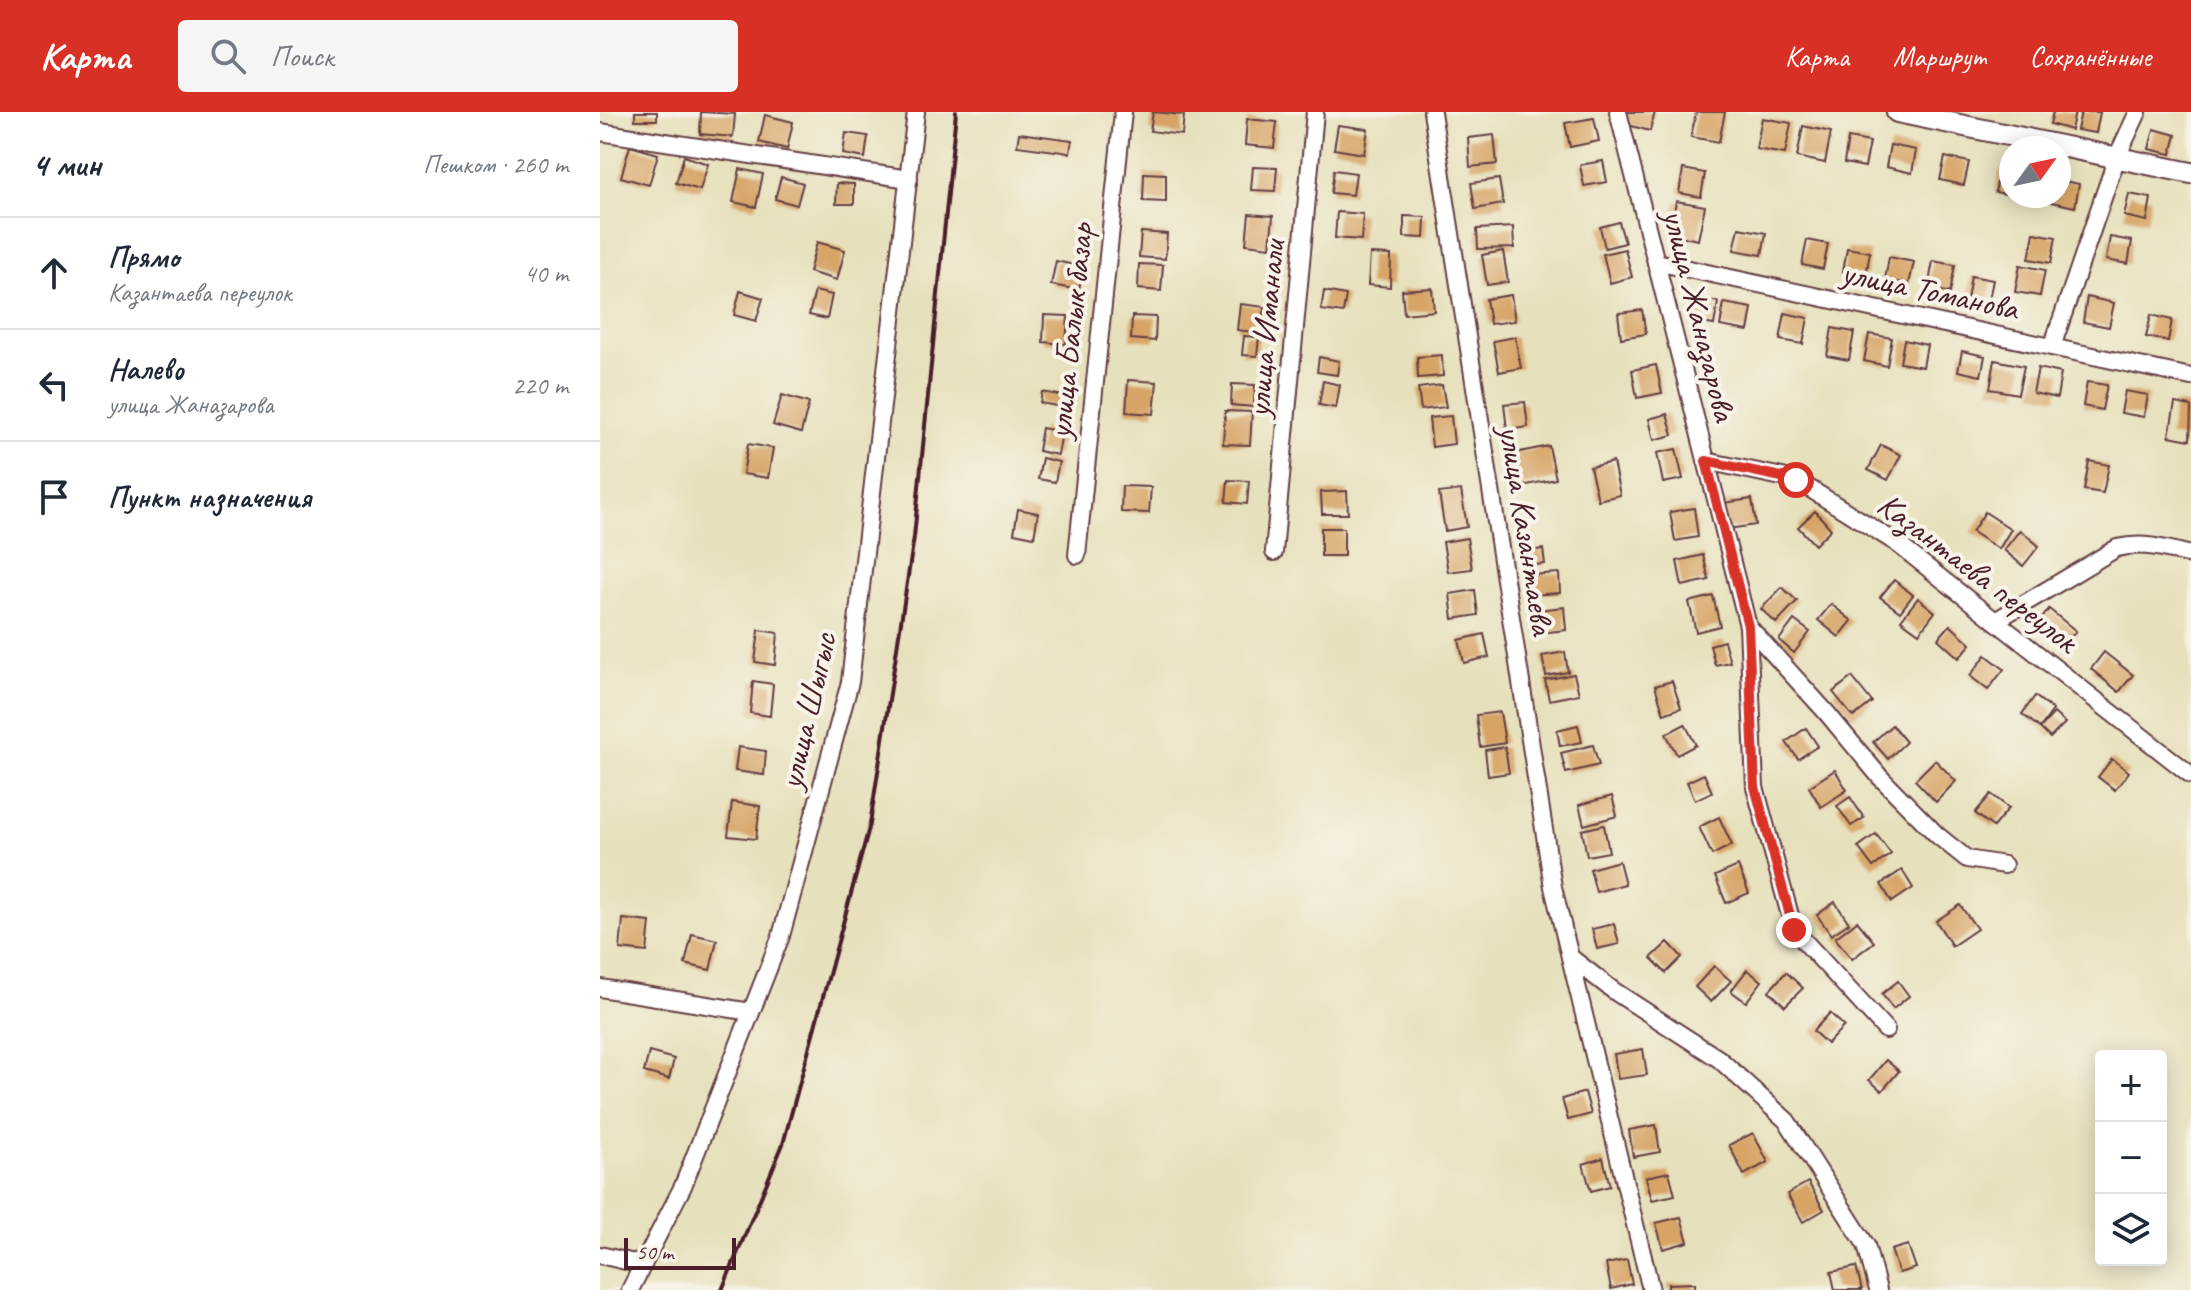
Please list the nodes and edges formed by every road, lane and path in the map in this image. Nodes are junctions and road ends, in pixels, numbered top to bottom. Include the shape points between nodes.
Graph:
1 (916, 112) edge
2 (1123, 112) edge
3 (1315, 112) edge
4 (1432, 112) edge
5 (1618, 112) edge
6 (1897, 112) edge
7 (2138, 112) edge
8 (600, 132) edge
9 (2117, 157) junction
10 (2191, 173) edge
11 (909, 179) junction
12 (1656, 262) junction
13 (2052, 347) junction
14 (2191, 377) edge
15 (1706, 461) junction
16 (1274, 552) dead end
17 (1077, 555) dead end
18 (2191, 555) edge
19 (1995, 621) junction
20 (1748, 626) junction
21 (2191, 775) edge
22 (2004, 865) dead end
23 (1570, 957) junction
24 (600, 988) edge
25 (751, 1012) junction
26 (1886, 1030) dead end
27 (600, 1255) edge
28 (643, 1265) junction
29 (630, 1290) edge
30 (1651, 1290) edge
31 (1878, 1290) edge

1 - 11 street, улица Шыгыс
2 - 17 street, улица Балык базар
3 - 16 street, улица Иманали
4 - 23 street, улица Казантаева via 1553,887
5 - 12 street, улица Жаназарова
6 - 9 street
7 - 9 street
8 - 11 street
9 - 10 street
9 - 13 street
11 - 25 street, улица Шыгыс via 850,682 781,936
12 - 13 street, улица Томанова
12 - 15 street, улица Жаназарова
13 - 14 street, улица Томанова
15 - 19 street, Казантаева переулок via 1796,480 1895,542
15 - 20 street, улица Жаназарова
18 - 19 street via 2154,545 2117,548
19 - 21 street, Казантаева переулок
20 - 22 street, улица Жаназарова via 1937,835 1967,859
20 - 26 street, улица Жаназарова via 1755,787 1794,930
23 - 30 street, улица Казантаева
23 - 31 street via 1719,1059 1787,1121 1866,1245
24 - 25 street
25 - 28 street, улица Шыгыс via 683,1186
27 - 28 street
28 - 29 street, улица Шыгыс

